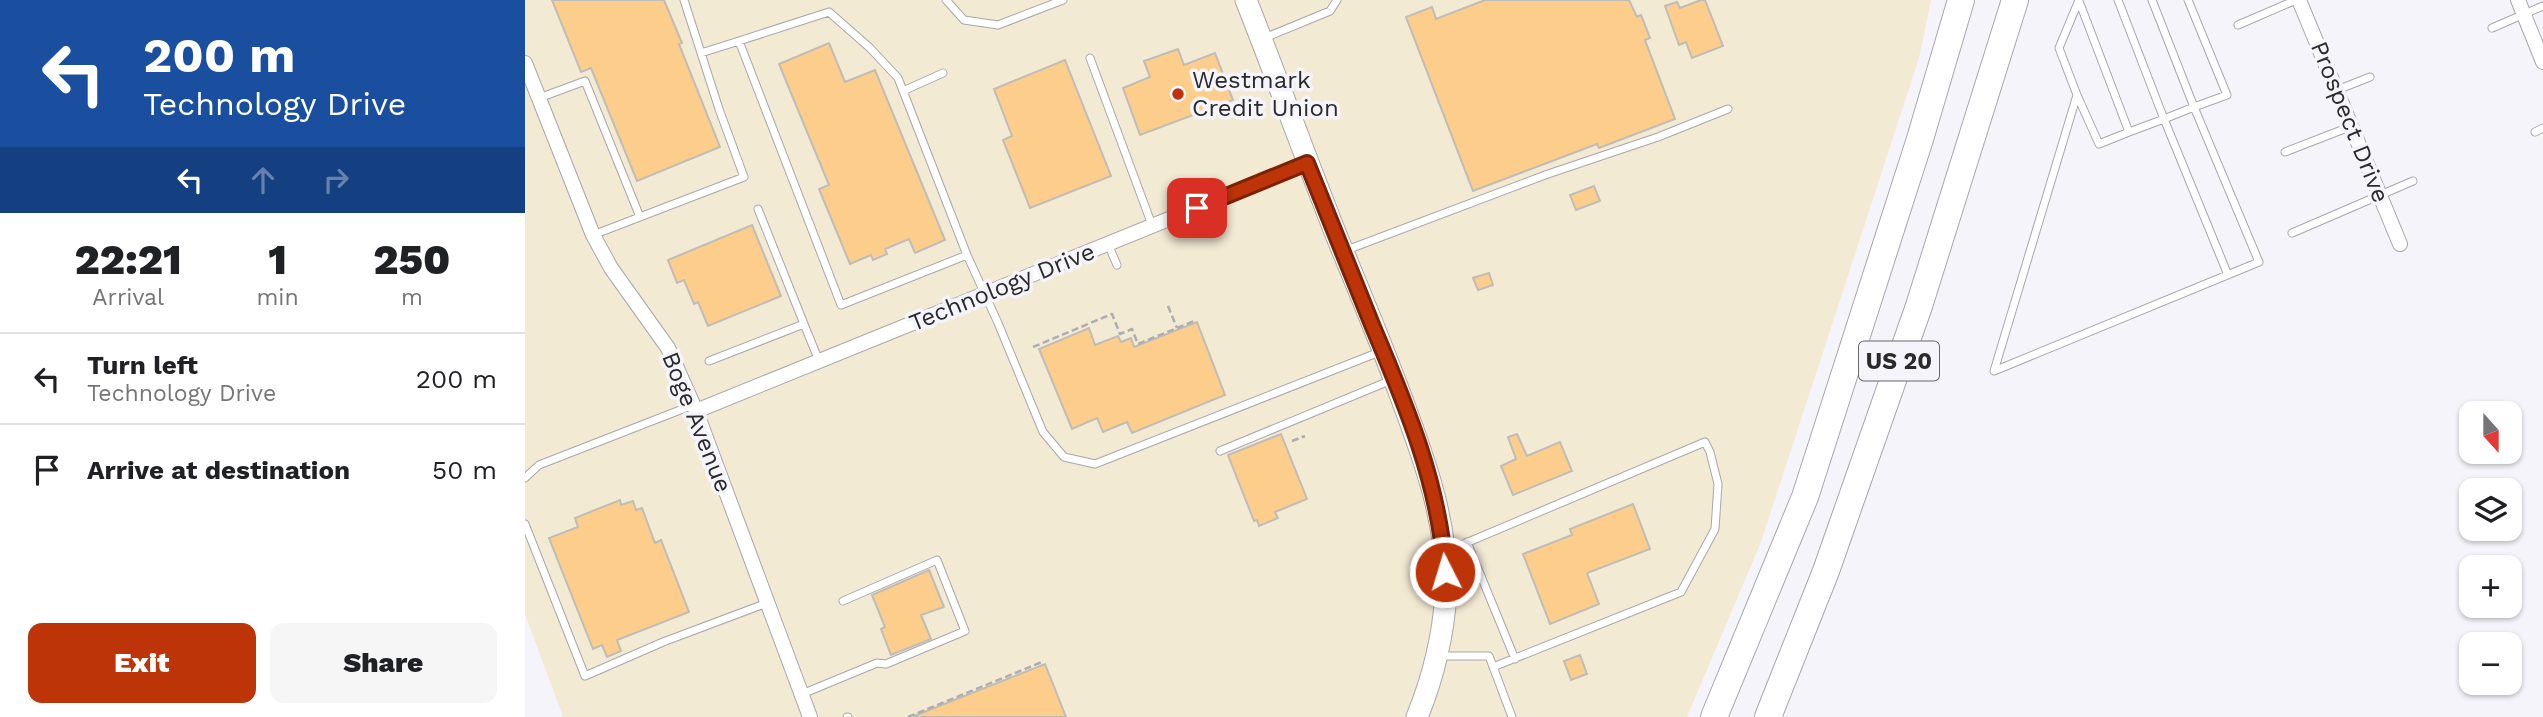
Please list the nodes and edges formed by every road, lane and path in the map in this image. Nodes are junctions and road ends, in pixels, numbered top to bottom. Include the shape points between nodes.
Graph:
1 (684, 0) edge
2 (946, 0) edge
3 (1063, 0) edge
4 (1246, 0) edge
5 (1337, 0) edge
6 (1961, 0) edge
7 (2015, 0) edge
8 (2118, 0) edge
9 (2152, 0) edge
10 (2187, 0) edge
11 (2298, 0) edge
12 (2518, 0) edge
13 (2543, 6) edge
14 (2524, 14) junction
15 (2238, 25) dead end
16 (2492, 28) dead end
17 (1261, 39) junction
18 (739, 41) junction
19 (701, 53) junction
20 (1090, 58) dead end
21 (2543, 62) edge
22 (525, 63) edge
23 (943, 73) dead end
24 (2370, 77) dead end
25 (2337, 90) junction
26 (903, 91) junction
27 (2077, 95) junction
28 (538, 99) junction
29 (2194, 107) junction
30 (1728, 109) dead end
31 (2164, 119) junction
32 (2351, 126) junction
33 (2543, 128) edge
34 (2129, 132) junction
35 (2535, 132) dead end
36 (2285, 152) dead end
37 (1307, 163) junction
38 (2413, 181) dead end
39 (2380, 195) junction
40 (758, 209) dead end
41 (640, 217) junction
42 (1152, 226) junction
43 (2292, 233) dead end
44 (593, 236) junction
45 (1108, 244) junction
46 (2400, 244) dead end
47 (1343, 252) junction
48 (967, 255) junction
49 (1117, 265) dead end
50 (2228, 275) junction
51 (984, 294) junction
52 (1168, 306) dead end
53 (1194, 321) dead end
54 (804, 324) junction
55 (1177, 328) junction
56 (1033, 347) dead end
57 (1383, 350) junction
58 (709, 361) dead end
59 (819, 361) junction
60 (1394, 379) junction
61 (695, 408) junction
62 (1305, 436) dead end
63 (1292, 441) dead end
64 (1220, 452) dead end
65 (525, 478) edge
66 (525, 524) edge
67 (1467, 542) junction
68 (1444, 552) junction
69 (843, 601) dead end
70 (767, 603) junction
71 (1439, 646) junction
72 (1515, 659) junction
73 (1042, 662) dead end
74 (1493, 667) junction
75 (801, 695) junction
76 (810, 717) edge
77 (908, 717) edge
78 (1417, 717) edge
79 (1512, 717) edge
80 (1714, 717) edge
81 (1768, 717) edge

1 - 19 lane
2 - 3 lane via 964,20 998,25
4 - 17 street
5 - 17 lane via 1330,11
6 - 80 highway, US 20 via 1805,497
7 - 81 highway, US 20 via 1915,318
8 - 31 lane
9 - 29 lane
10 - 29 lane via 2227,95
11 - 15 lane
11 - 25 street, Prospect Drive
12 - 14 street
13 - 14 lane
14 - 16 lane
14 - 21 street
17 - 37 street
18 - 19 lane
18 - 26 lane via 829,12 870,48 898,78
18 - 48 lane via 842,305
19 - 41 lane via 744,177
20 - 42 lane
22 - 28 street, Boge Avenue
23 - 26 lane
24 - 25 lane
25 - 32 street, Prospect Drive
26 - 48 lane
27 - 34 lane via 2099,144
27 - 34 lane via 2059,48 2079,0
27 - 50 lane via 1994,372
28 - 41 lane via 585,81
28 - 44 street, Boge Avenue
29 - 31 lane
29 - 50 lane via 2259,262
30 - 47 lane
31 - 34 lane
31 - 50 lane
32 - 36 lane
32 - 39 street, Prospect Drive
33 - 35 lane
37 - 42 street, Technology Drive
37 - 47 street
38 - 39 lane
39 - 43 lane
39 - 46 street, Prospect Drive
40 - 54 lane
41 - 44 lane
42 - 45 street, Technology Drive
44 - 61 street, Boge Avenue via 668,348
45 - 49 lane
45 - 51 street, Technology Drive
47 - 57 street
48 - 51 lane
51 - 57 lane via 1043,432 1064,457 1095,464
51 - 59 street, Technology Drive
52 - 55 path
53 - 55 path
54 - 58 lane
54 - 59 lane
55 - 56 path via 1138,344 1132,329 1120,334 1112,314
57 - 60 street
59 - 61 street, Technology Drive
60 - 64 lane
60 - 68 street via 1433,486
61 - 65 lane via 539,465
61 - 70 street, Boge Avenue
62 - 63 path
66 - 70 lane via 585,676
67 - 68 lane
67 - 72 lane
67 - 72 lane via 1705,442 1710,452 1717,484 1715,529 1681,593
68 - 71 street via 1446,592
69 - 75 lane via 937,560 965,631
70 - 75 street, Boge Avenue
71 - 74 lane via 1489,656
71 - 78 street
72 - 74 lane
73 - 77 path
74 - 79 lane
75 - 76 street, Boge Avenue

